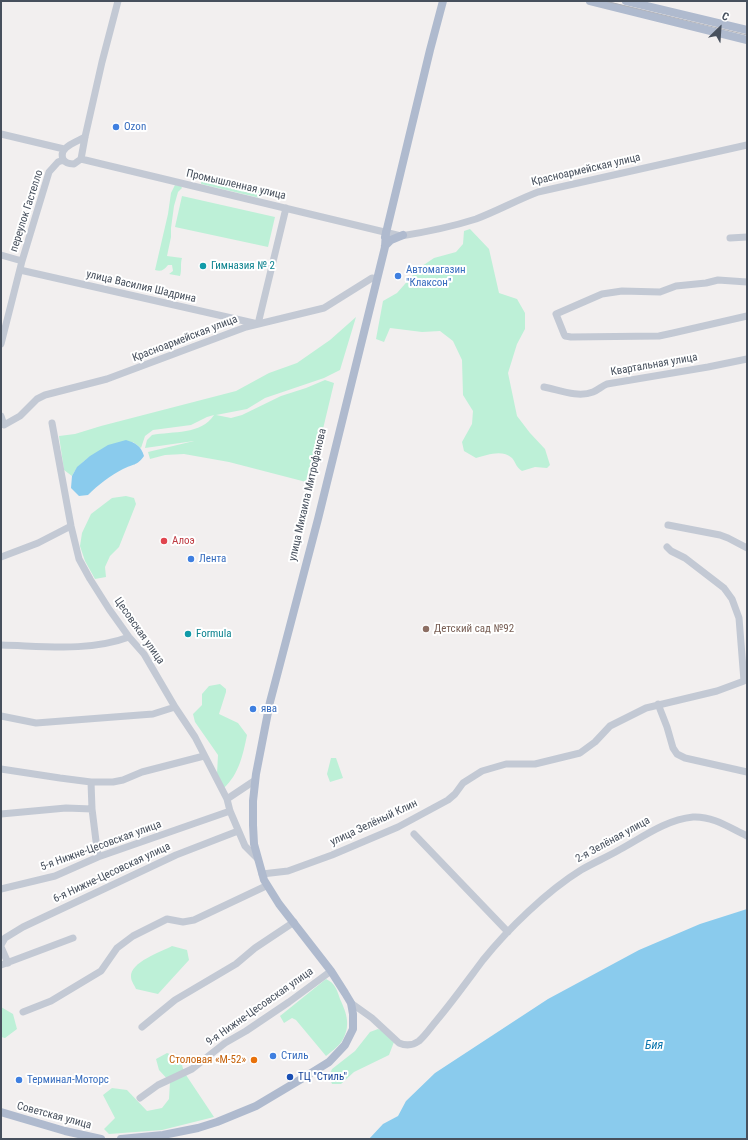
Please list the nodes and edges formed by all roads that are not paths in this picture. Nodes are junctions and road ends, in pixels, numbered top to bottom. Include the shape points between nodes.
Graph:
1 (118, 1) edge
2 (443, 1) edge
3 (448, 1) edge
4 (590, 1) edge
5 (626, 1) edge
6 (747, 30) edge
7 (747, 40) edge
8 (420, 93) junction
9 (1, 134) edge
10 (85, 137) junction
11 (72, 145) junction
12 (747, 145) edge
13 (63, 154) junction
14 (82, 157) junction
15 (286, 208) junction
16 (386, 232) junction
17 (402, 235) junction
18 (747, 237) edge
19 (730, 238) dead end
20 (385, 247) junction
21 (1, 255) edge
22 (22, 262) junction
23 (20, 270) junction
24 (375, 279) junction
25 (747, 282) edge
26 (747, 316) edge
27 (258, 324) junction
28 (1, 344) edge
29 (747, 359) edge
30 (544, 387) dead end
31 (1, 416) edge
32 (52, 423) dead end
33 (668, 524) dead end
34 (71, 526) junction
35 (667, 547) dead end
36 (747, 548) edge
37 (1, 557) edge
38 (129, 638) junction
39 (1, 644) edge
40 (658, 704) junction
41 (175, 707) junction
42 (1, 716) edge
43 (204, 756) junction
44 (1, 768) edge
45 (747, 772) edge
46 (254, 781) junction
47 (91, 782) junction
48 (227, 799) junction
49 (92, 809) junction
50 (230, 811) junction
51 (1, 814) edge
52 (238, 831) junction
53 (414, 834) dead end
54 (747, 836) edge
55 (98, 857) junction
56 (257, 858) junction
57 (262, 874) junction
58 (266, 886) junction
59 (1, 889) edge
60 (294, 922) junction
61 (508, 932) junction
62 (73, 938) dead end
63 (1, 946) edge
64 (4, 964) edge
65 (331, 971) junction
66 (350, 1004) junction
67 (23, 1012) dead end
68 (142, 1027) dead end
69 (140, 1098) dead end
70 (1, 1112) edge
71 (101, 1139) edge
72 (121, 1139) edge

1 - 10 street
2 - 8 main road, улица Михаила Митрофанова
3 - 8 main road, улица Михаила Митрофанова
4 - 7 main road
5 - 6 main road
8 - 16 main road, улица Михаила Митрофанова
9 - 13 street
10 - 11 street
10 - 14 street
11 - 13 street via 68,146
11 - 14 street via 79,148
12 - 17 street, Красноармейская улица via 538,192 477,218 434,231
13 - 14 street via 70,164 74,164
13 - 22 street, переулок Гастелло via 49,172
14 - 15 street, Промышленная улица
15 - 16 street, Промышленная улица
15 - 27 street
16 - 17 street, Красноармейская улица
16 - 20 main road, улица Михаила Митрофанова
16 - 24 main road, улица Михаила Митрофанова
17 - 20 main road via 391,240
18 - 19 street
20 - 24 main road, улица Михаила Митрофанова
21 - 22 street
22 - 23 street, переулок Гастелло
23 - 27 street, улица Василия Шадрина
23 - 28 street, переулок Гастелло
24 - 27 street, Красноармейская улица via 324,308
24 - 46 main road, улица Михаила Митрофанова via 340,417 318,519 275,683
25 - 26 street via 718,280 676,286 660,292 622,291 602,294 556,314 564,334 571,337 659,336
27 - 31 street, Красноармейская улица via 107,379 44,395 20,416 4,425
29 - 30 street, Квартальная улица via 607,384 588,393 579,394
32 - 34 street, Цесовская улица
33 - 36 street via 720,535
34 - 37 street via 38,543
34 - 38 street, Цесовская улица via 79,559
35 - 40 street, улица Зелёный Клин via 724,588 732,599 739,618 744,681 716,691
38 - 39 street via 82,647
38 - 41 street, Цесовская улица via 144,654
40 - 45 street via 671,744 677,754
40 - 57 street, улица Зелёный Клин via 610,726 580,753 535,764 506,764 482,771 463,783 448,800 398,827 332,855 288,870
41 - 42 street via 153,714 36,723
41 - 43 street, Цесовская улица
43 - 47 street via 142,772 119,782
43 - 48 street, Цесовская улица
44 - 47 street
46 - 48 street
46 - 56 main road, улица Михаила Митрофанова via 253,825
47 - 49 street
48 - 50 street, Цесовская улица
49 - 51 street via 66,808
49 - 55 street
50 - 52 street, Цесовская улица
50 - 55 street, 5-я Нижне-Цесовская улица
52 - 56 street, Цесовская улица via 247,849
52 - 63 street, 6-я Нижне-Цесовская улица via 176,855 23,927 5,938
53 - 61 street
54 - 61 street, 2-я Зелёная улица via 710,819 693,817 662,825 576,873
55 - 59 street, 5-я Нижне-Цесовская улица via 55,876
56 - 57 main road, улица Михаила Митрофанова
57 - 58 main road, улица Михаила Митрофанова
58 - 60 main road, улица Михаила Митрофанова
58 - 67 street via 194,920 162,920 120,946 101,971 54,999
60 - 65 main road, улица Михаила Митрофанова
60 - 68 street via 236,964 175,1000
61 - 66 street, 2-я Зелёная улица via 423,1037 412,1045 399,1043 372,1018
62 - 64 street
63 - 64 street, 6-я Нижне-Цесовская улица
65 - 66 main road
65 - 69 street, 9-я Нижне-Цесовская улица via 225,1043 192,1069 158,1085
66 - 72 main road via 354,1022 350,1038 345,1045 328,1062 256,1106 198,1128
70 - 71 main road, Советская улица

